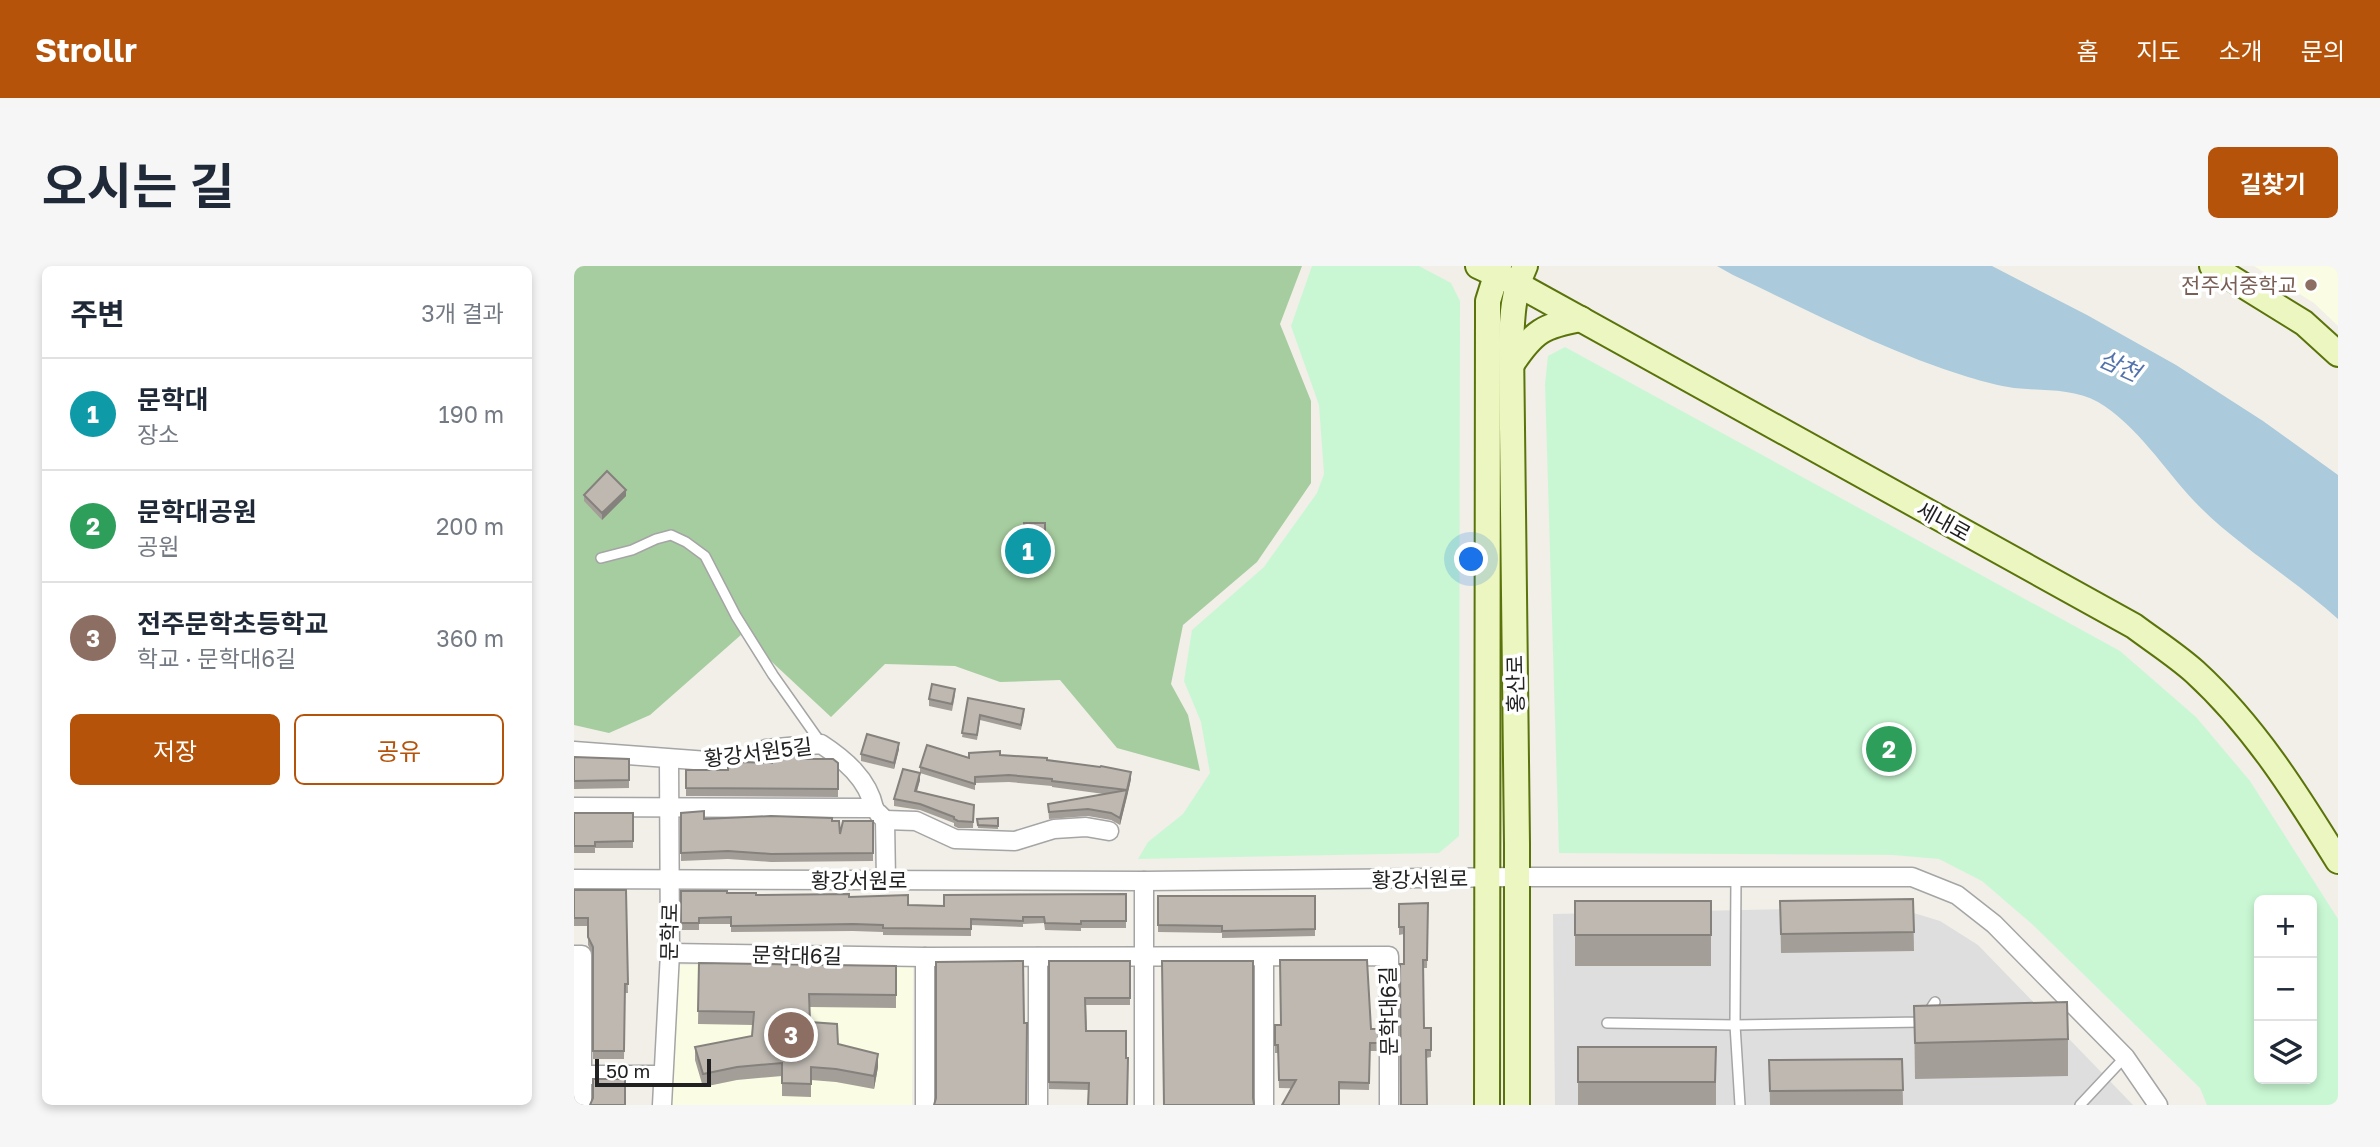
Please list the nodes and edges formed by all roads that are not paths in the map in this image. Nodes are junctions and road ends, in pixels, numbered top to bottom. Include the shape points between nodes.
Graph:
1 (2212, 266) edge
2 (1503, 271) edge
3 (1581, 319) junction
4 (2338, 354) edge
5 (1512, 364) junction
6 (601, 558) dead end
7 (821, 744) junction
8 (574, 751) edge
9 (669, 759) junction
10 (574, 807) edge
11 (669, 807) junction
12 (879, 814) junction
13 (1109, 831) dead end
14 (2338, 861) edge
15 (1517, 877) junction
16 (1736, 877) junction
17 (1486, 878) junction
18 (574, 879) edge
19 (669, 879) junction
20 (886, 881) junction
21 (1144, 881) junction
22 (670, 953) junction
23 (578, 955) edge
24 (925, 957) junction
25 (1038, 957) junction
26 (1144, 957) junction
27 (1264, 957) junction
28 (1935, 1002) edge
29 (1607, 1023) dead end
30 (1735, 1025) junction
31 (2125, 1057) junction
32 (578, 1075) edge
33 (662, 1075) junction
34 (1389, 1104) edge
35 (582, 1105) edge
36 (662, 1105) edge
37 (925, 1105) edge
38 (1038, 1105) edge
39 (1144, 1105) edge
40 (1264, 1105) edge
41 (1487, 1105) edge
42 (1517, 1105) edge
43 (1740, 1105) edge
44 (2080, 1105) edge
45 (2158, 1105) edge

1 - 4 street via 2304,323
2 - 3 street, 세내로
2 - 5 street, 홍산로 via 1512,312
2 - 17 street, 홍산로 via 1488,301
3 - 5 street via 1550,325 1527,341
3 - 14 street, 세내로 via 2134,626 2193,670 2246,724
5 - 15 street, 홍산로
6 - 7 lane via 671,536 705,556 742,626
7 - 9 street, 황강서원5길 via 766,749 751,757 721,762
7 - 12 street, 황강서원5길 via 848,762
8 - 9 street, 황강서원5길
9 - 11 street, 문학로
10 - 11 street
11 - 12 street
11 - 19 street, 문학로
12 - 13 street via 916,821 955,839 1015,841 1054,829 1086,827
12 - 20 street
15 - 16 street, 황강서원로
15 - 17 street, 황강서원로
15 - 42 street, 홍산로
16 - 30 lane
16 - 31 street, 황강서원로 via 1912,877 1957,895 1994,924
17 - 21 street, 황강서원로
17 - 41 street, 홍산로
18 - 19 street, 황강서원로
19 - 20 street, 황강서원로
19 - 22 street, 문학로
20 - 21 street, 황강서원로
21 - 26 street
22 - 24 street, 문학대6길
22 - 33 street, 문학로
23 - 32 street
24 - 25 street, 문학대6길
24 - 37 street
25 - 26 street, 문학대6길
25 - 38 street
26 - 27 street, 문학대6길
26 - 39 street
27 - 34 street, 문학대6길 via 1389,956
27 - 40 street
28 - 30 lane via 1922,1022
29 - 30 lane
30 - 43 lane
31 - 44 lane
31 - 45 street, 황강서원로
32 - 33 street
32 - 35 street
33 - 36 street, 문학로

